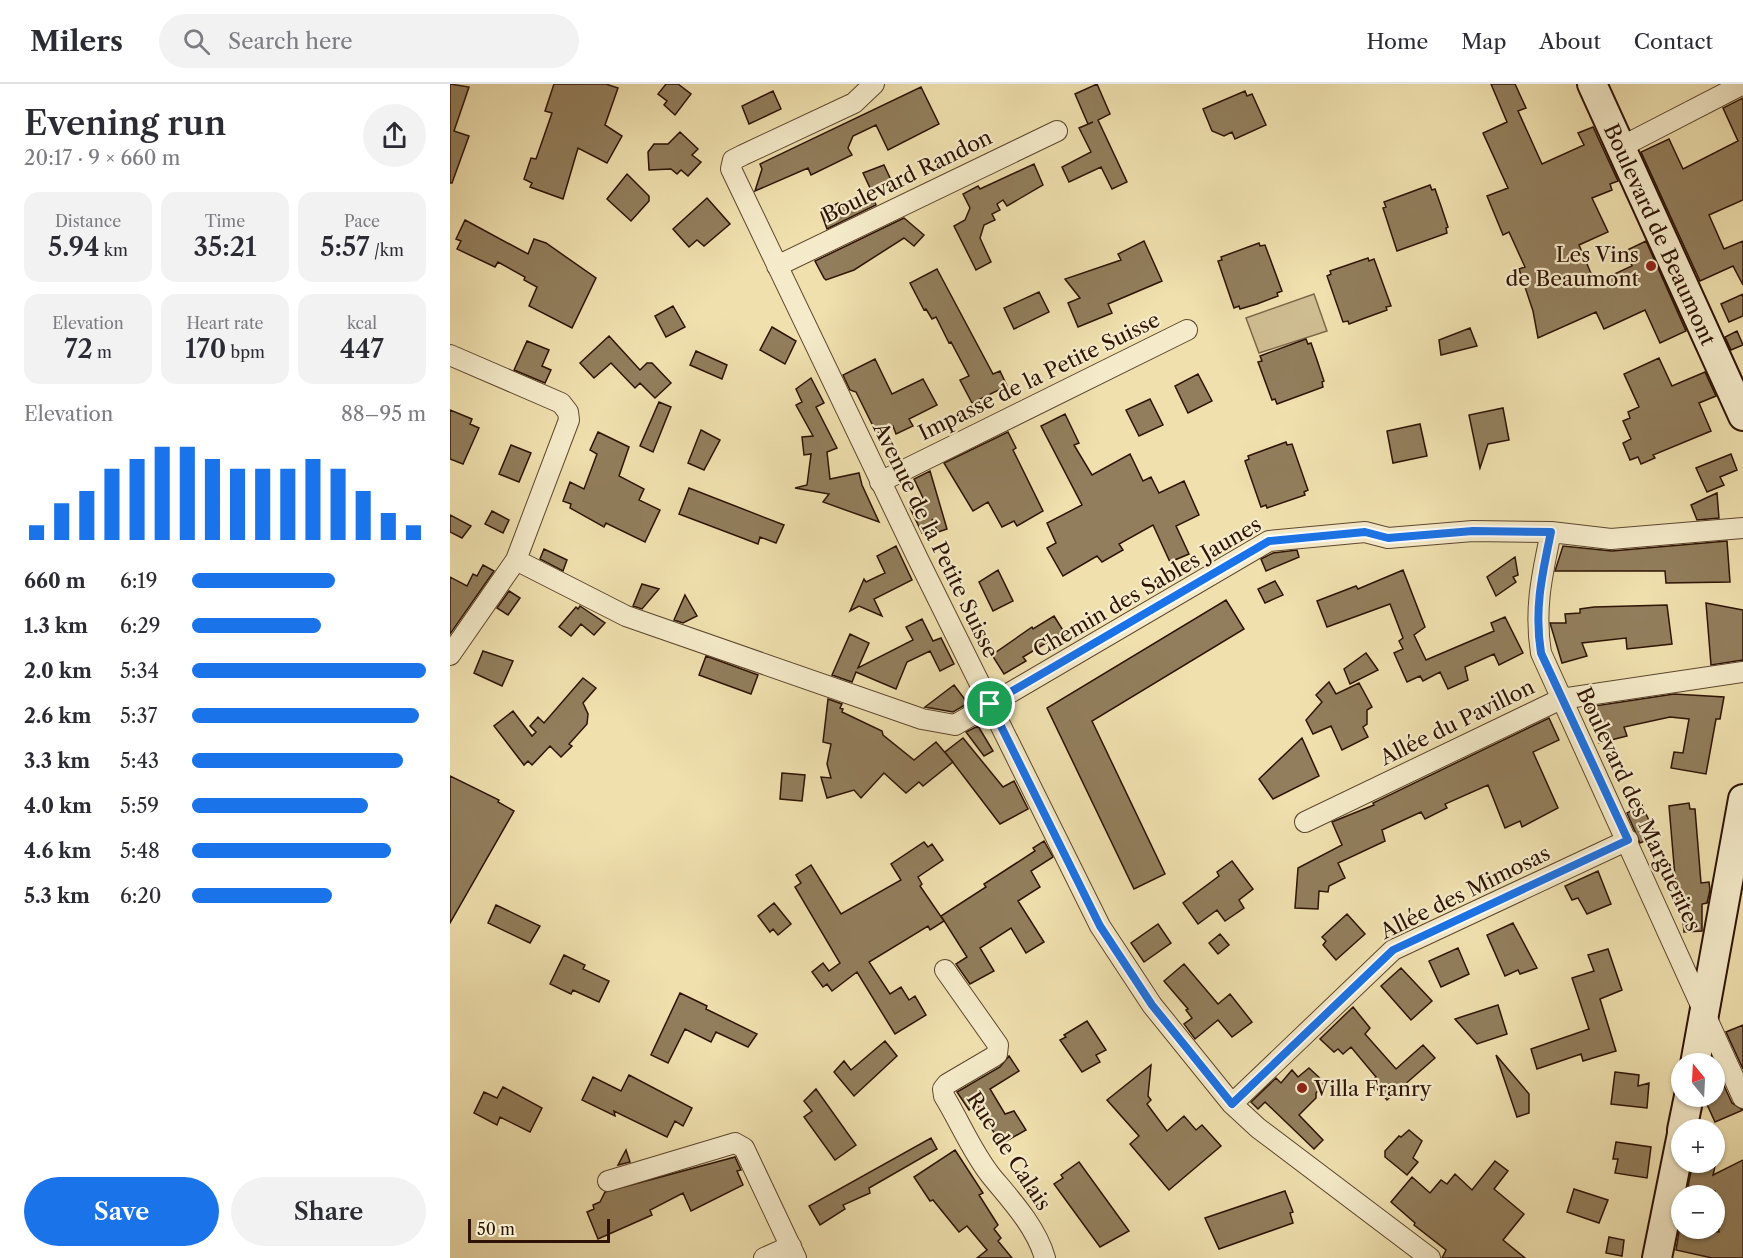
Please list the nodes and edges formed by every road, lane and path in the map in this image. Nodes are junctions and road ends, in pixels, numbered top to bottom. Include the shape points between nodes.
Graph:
1 (874, 84) edge
2 (1592, 84) edge
3 (1743, 84) edge
4 (1057, 130) dead end
5 (1621, 147) junction
6 (777, 266) junction
7 (1187, 330) dead end
8 (450, 355) edge
9 (1743, 416) edge
10 (880, 482) junction
11 (1743, 528) edge
12 (1551, 532) junction
13 (516, 560) junction
14 (450, 655) edge
15 (1743, 672) edge
16 (1561, 699) junction
17 (990, 704) junction
18 (1743, 799) edge
19 (1305, 822) dead end
20 (1628, 840) junction
21 (945, 970) dead end
22 (1705, 1014) junction
23 (1697, 1053) edge
24 (1743, 1098) edge
25 (1232, 1104) junction
26 (1674, 1173) edge
27 (608, 1181) dead end
28 (793, 1252) edge
29 (764, 1258) edge
30 (1045, 1258) edge
31 (1430, 1258) edge
32 (1657, 1258) edge

1 - 6 street, Avenue de la Petite Suisse via 854,103 734,160 730,169
2 - 5 street, Boulevard de Beaumont
3 - 5 street
4 - 6 street, Boulevard Randon
5 - 9 street, Boulevard de Beaumont
6 - 10 street, Avenue de la Petite Suisse
7 - 10 street, Impasse de la Petite Suisse
8 - 13 street via 561,403 568,412 569,420
10 - 17 street, Avenue de la Petite Suisse
11 - 12 street, Chemin des Sables Jaunes via 1611,539
12 - 16 street, Boulevard des Marguerites via 1538,596 1537,624 1541,653
12 - 17 street, Chemin des Sables Jaunes via 1473,531 1388,538 1365,532 1269,541
13 - 14 street
13 - 17 street, Chemin des Sables Jaunes via 626,616 939,724 955,725
15 - 16 street, Allée du Pavillon
16 - 19 street, Allée du Pavillon
16 - 20 street, Boulevard des Marguerites
17 - 25 street, Avenue de la Petite Suisse via 1100,926 1152,1005
18 - 22 street
20 - 22 street, Boulevard des Marguerites
20 - 25 street, Allée des Mimosas via 1393,950
21 - 30 street, Rue de Calais via 998,1045 997,1054 947,1084 944,1096 991,1176 1005,1190 1041,1245
22 - 23 street
22 - 24 street, Boulevard des Marguerites
25 - 31 street, Avenue de la Petite Suisse
26 - 32 street
27 - 28 street via 735,1143 744,1148
28 - 29 street

